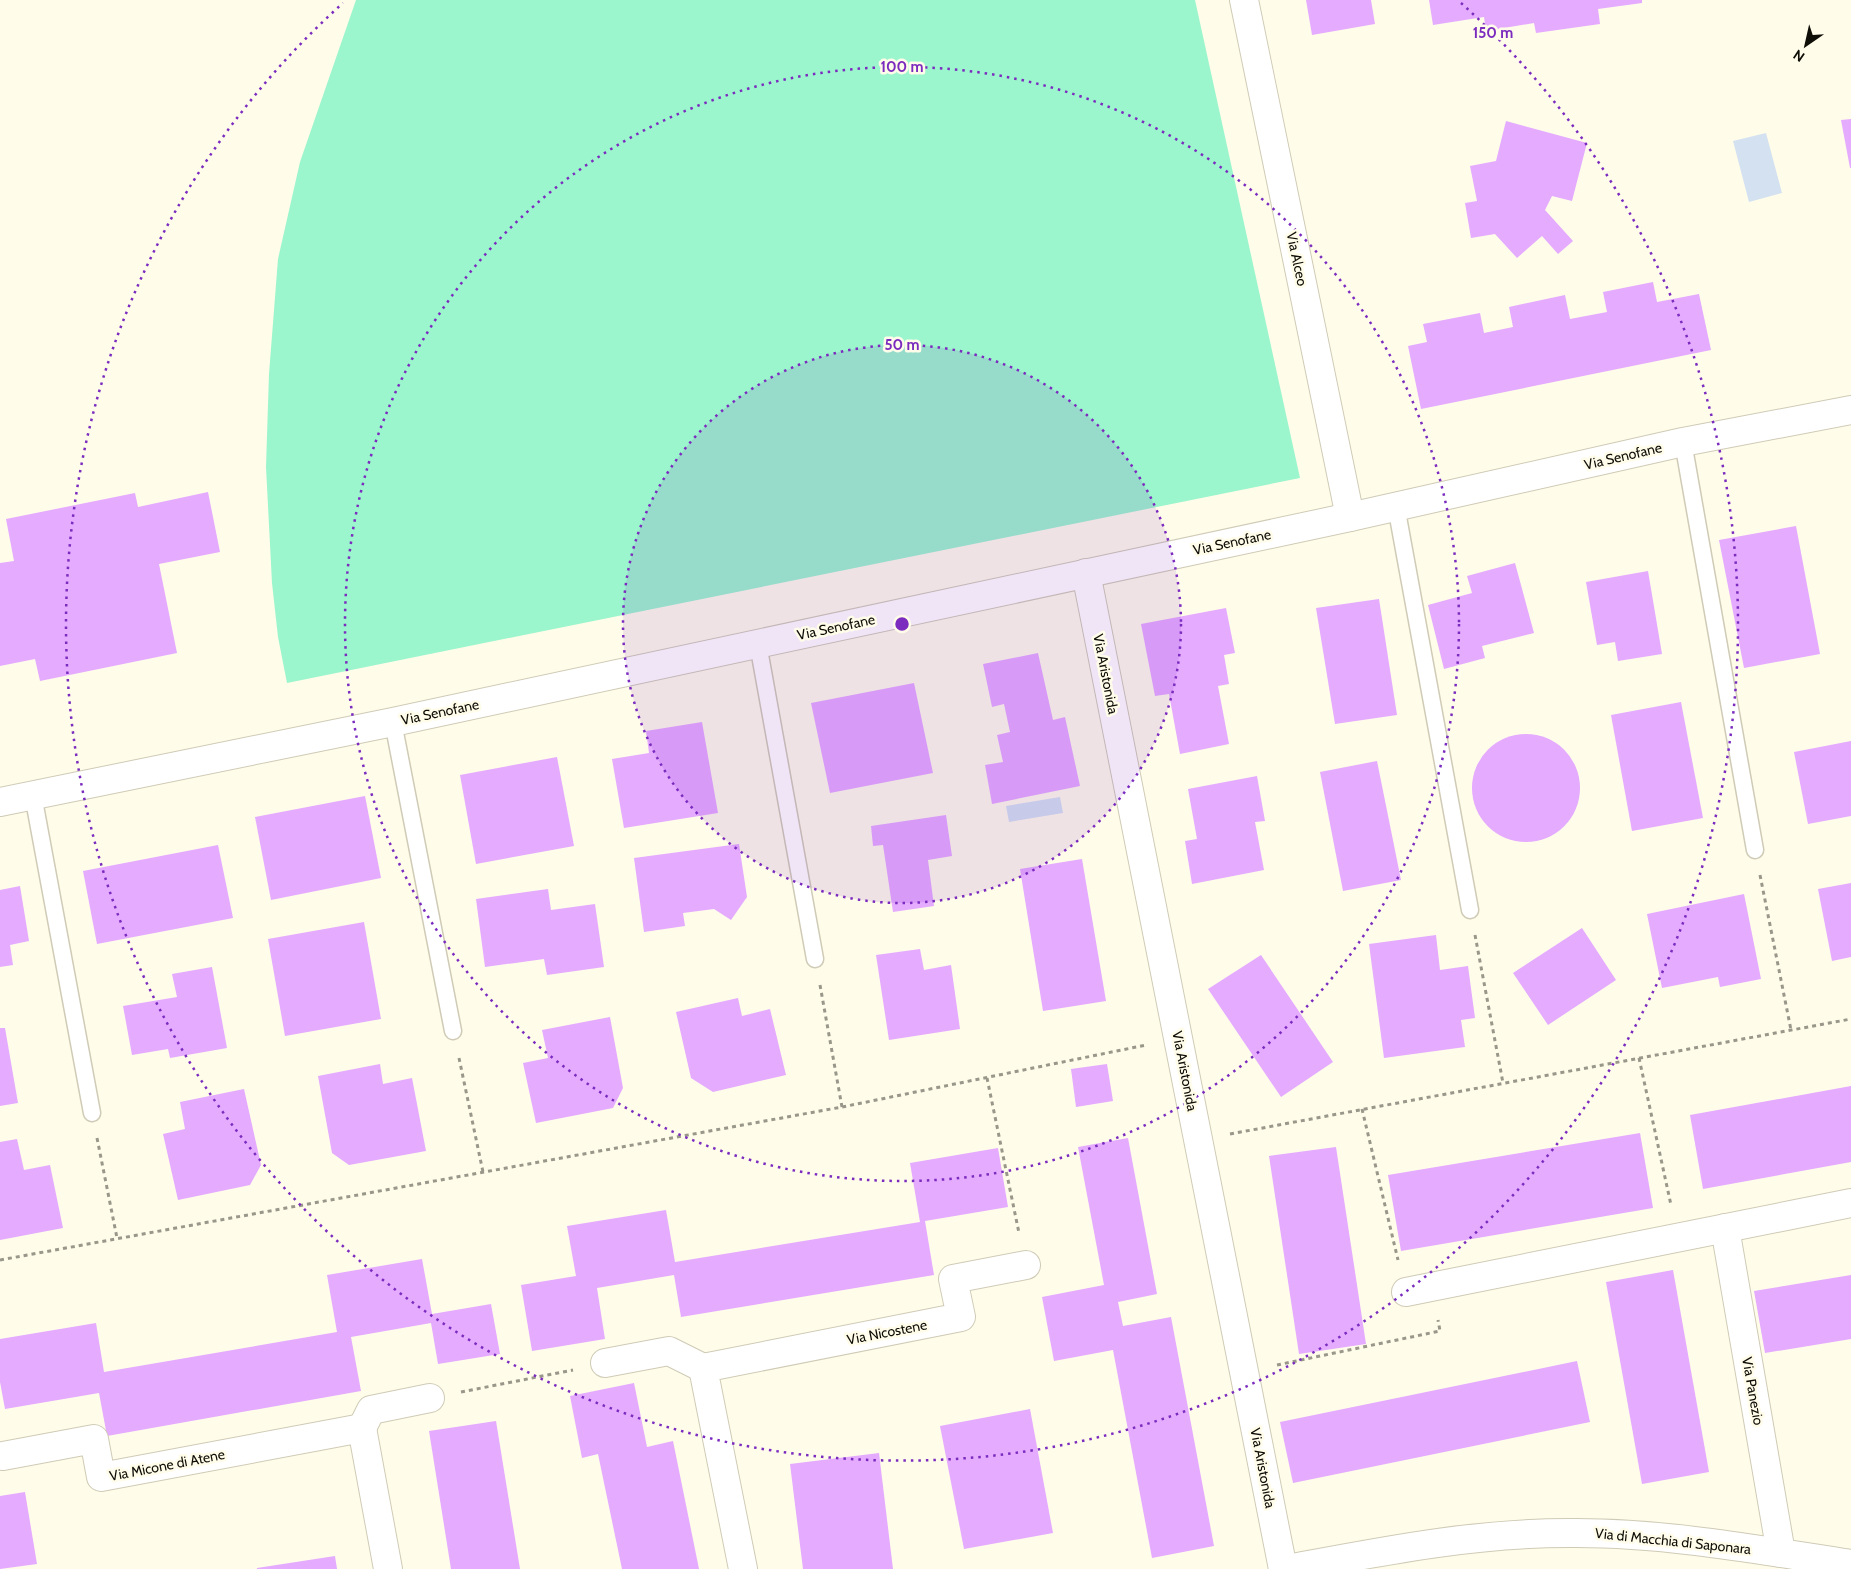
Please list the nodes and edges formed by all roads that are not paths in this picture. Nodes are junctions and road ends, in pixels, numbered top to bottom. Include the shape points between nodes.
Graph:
1 (1244, 0) edge
2 (1851, 410) edge
3 (1683, 442) junction
4 (1396, 506) junction
5 (1350, 517) junction
6 (1086, 573) junction
7 (758, 644) junction
8 (393, 722) junction
9 (33, 795) junction
10 (0, 802) edge
11 (1755, 850) road end
12 (1470, 910) road end
13 (816, 959) road end
14 (453, 1030) road end
15 (92, 1113) road end
16 (1851, 1202) edge
17 (1725, 1228) junction
18 (1026, 1265) road end
19 (1418, 1290) road end
20 (605, 1363) road end
21 (703, 1368) junction
22 (430, 1398) road end
23 (362, 1428) junction
24 (3, 1456) dead end
25 (1781, 1553) junction
26 (1851, 1564) edge
27 (388, 1569) edge
28 (743, 1569) edge
29 (1283, 1569) edge
30 (1287, 1569) edge

1 - 5 street, Via Alceo
2 - 3 street, Via Senofane
3 - 4 street, Via Senofane
3 - 11 lane
4 - 5 street, Via Senofane
4 - 12 lane
5 - 6 street, Via Senofane
6 - 7 street, Via Senofane
6 - 29 street, Via Aristonida
7 - 8 street, Via Senofane
7 - 13 lane
8 - 9 street, Via Senofane
8 - 14 lane, Via Senofane
9 - 10 street, Via Senofane
9 - 15 lane
16 - 17 street
17 - 19 street
17 - 25 street, Via Panezio
18 - 21 street, Via Nicostene via 954,1280 961,1317
20 - 21 street via 669,1351
21 - 28 street
22 - 23 street via 371,1410
23 - 24 street, Via Micone di Atene via 101,1477 94,1439
23 - 27 street
25 - 26 street, Via di Macchia di Saponara
25 - 30 street, Via di Macchia di Saponara via 1643,1535 1548,1533 1487,1536 1403,1547

